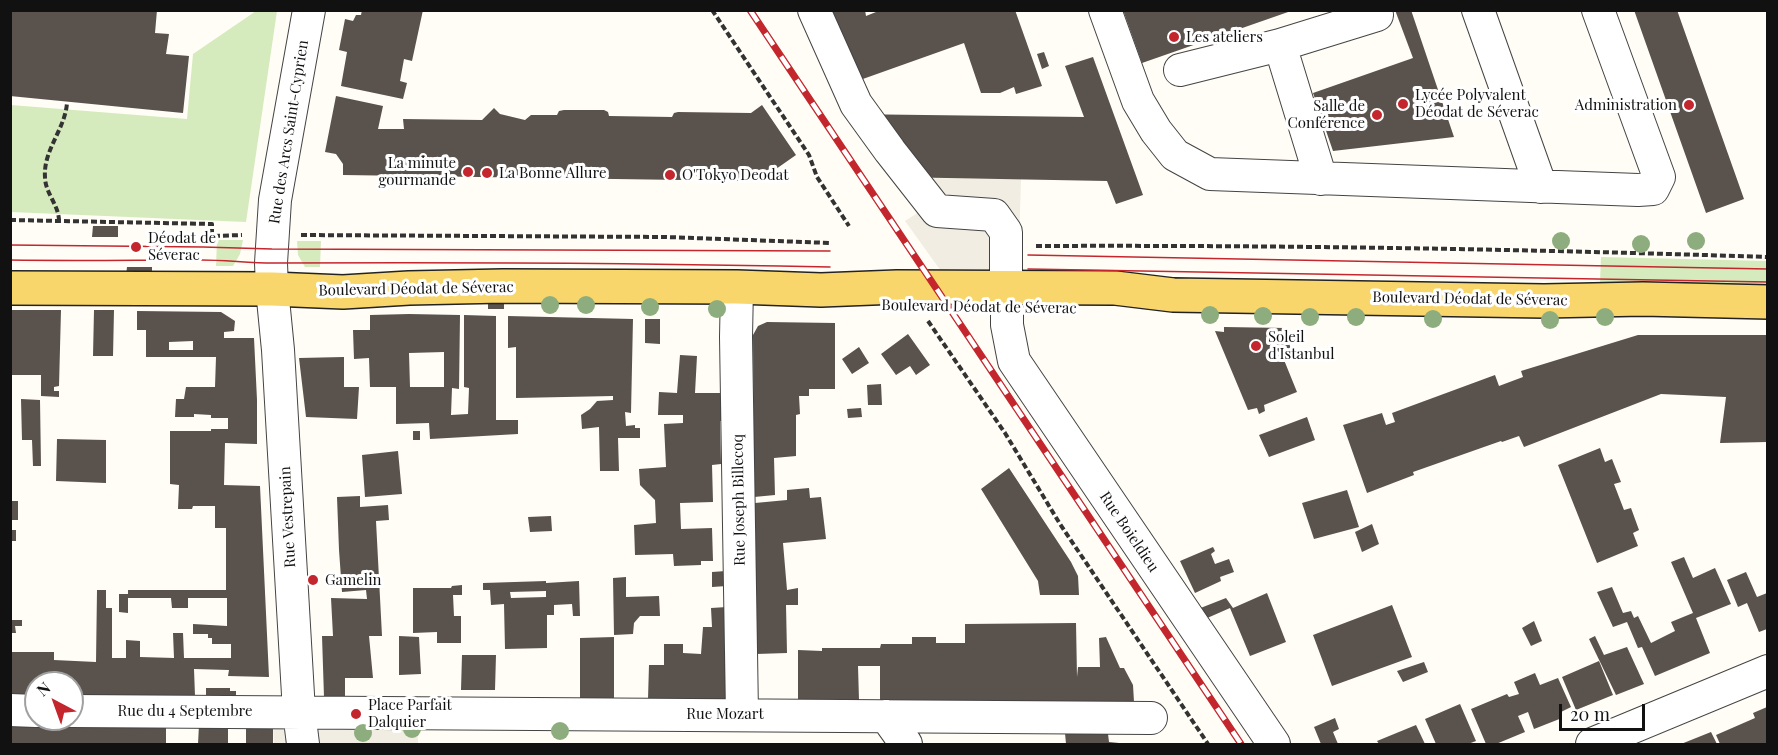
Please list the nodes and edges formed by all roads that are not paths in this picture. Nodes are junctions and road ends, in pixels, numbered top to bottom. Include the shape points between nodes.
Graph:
1 (309, 10) edge
2 (814, 10) edge
3 (1105, 10) edge
4 (1478, 10) edge
5 (1598, 10) edge
6 (1377, 15) dead end
7 (1280, 45) junction
8 (1180, 70) dead end
9 (1321, 179) junction
10 (1541, 187) junction
11 (737, 287) junction
12 (10, 288) edge
13 (272, 289) junction
14 (1007, 299) junction
15 (1767, 302) edge
16 (1767, 671) edge
17 (84, 711) edge
18 (299, 712) junction
19 (742, 714) junction
20 (886, 716) junction
21 (1151, 718) dead end
22 (303, 744) edge
23 (906, 744) edge
24 (1274, 744) edge
25 (1592, 744) edge

1 - 13 street, Rue des Arcs Saint-Cyprien via 275,200
2 - 14 street, Rue Boieldieu via 856,104 938,211 994,215 1004,227
3 - 9 street via 1138,101 1175,155 1210,174
4 - 10 street
5 - 10 street via 1659,177 1653,189
6 - 7 street
7 - 8 street
7 - 9 street
9 - 10 street
11 - 13 main road, Boulevard Déodat de Séverac via 470,286 343,292
11 - 14 main road, Boulevard Déodat de Séverac via 897,287
11 - 19 street, Rue Joseph Billecoq
12 - 13 main road, Boulevard Déodat de Séverac
13 - 18 street, Rue Vestrepain
14 - 15 main road, Boulevard Déodat de Séverac via 1115,288 1173,295
14 - 24 street, Rue Boieldieu via 1014,361
16 - 25 street
17 - 18 street, Rue du 4 Septembre
18 - 19 street, Rue Mozart
18 - 22 street, Rue Vestrepain
19 - 20 street, Rue Mozart
20 - 21 street, Rue Mozart
20 - 23 street

